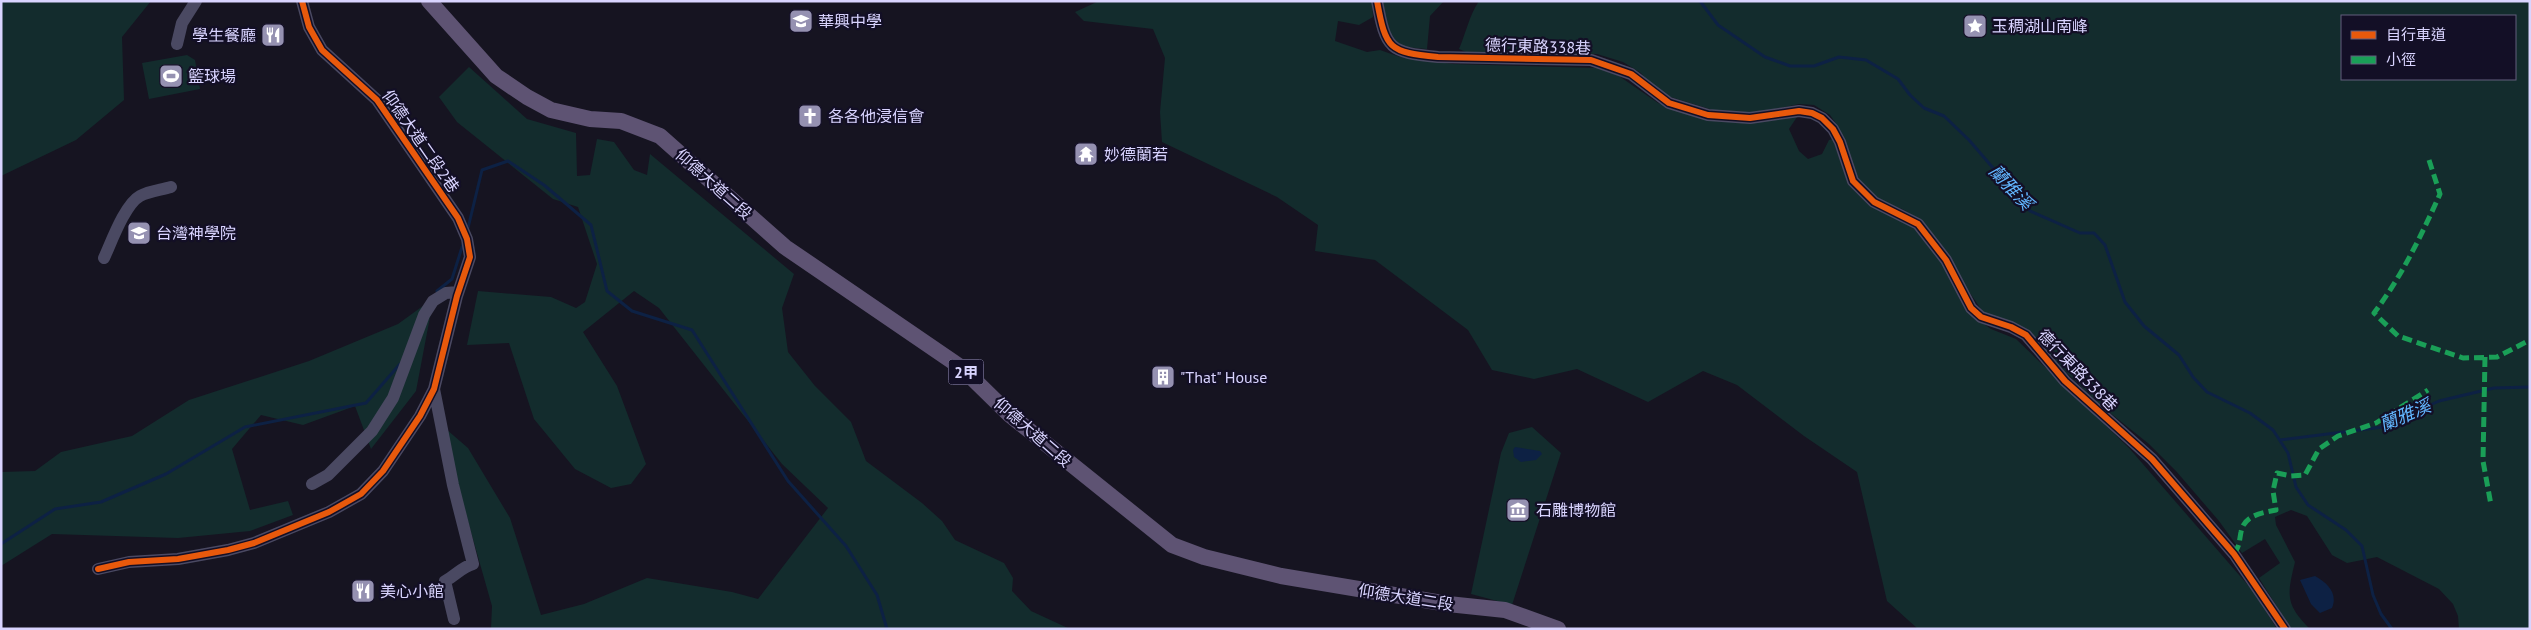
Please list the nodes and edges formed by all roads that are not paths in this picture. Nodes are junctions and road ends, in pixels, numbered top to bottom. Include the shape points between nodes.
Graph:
1 (196, 1) edge
2 (302, 1) edge
3 (429, 1) edge
4 (1377, 1) edge
5 (177, 44) dead end
6 (171, 187) dead end
7 (104, 258) dead end
8 (458, 292) junction
9 (434, 389) junction
10 (312, 484) dead end
11 (98, 569) dead end
12 (454, 619) dead end
13 (1558, 629) edge
14 (2285, 629) edge

1 - 5 street via 182,23
2 - 8 street, 仰德大道二段2巷 via 309,28 322,50 377,100 458,218 467,238 470,257
3 - 13 main road, 仰德大道二段 / 2甲 via 496,76 527,97 551,110 590,119 621,121 660,136 785,248 962,368 1010,415 1172,545 1281,576 1448,604 1505,610
4 - 14 street, 德行東路338巷 via 1386,40 1391,46 1413,54 1591,60 1631,74 1669,103 1708,116 1750,118 1799,111 1822,118 1840,142 1853,181 1874,202 1918,224 1946,260 1971,308 1981,317 2026,336 2065,380 2152,459 2234,554
6 - 7 street via 139,196 133,202
8 - 9 street
8 - 10 street via 446,293 433,301 424,315 393,398 372,431 328,475
9 - 11 street via 383,471 361,494 344,504 263,539 228,550
9 - 12 street via 473,564 461,567 445,581

